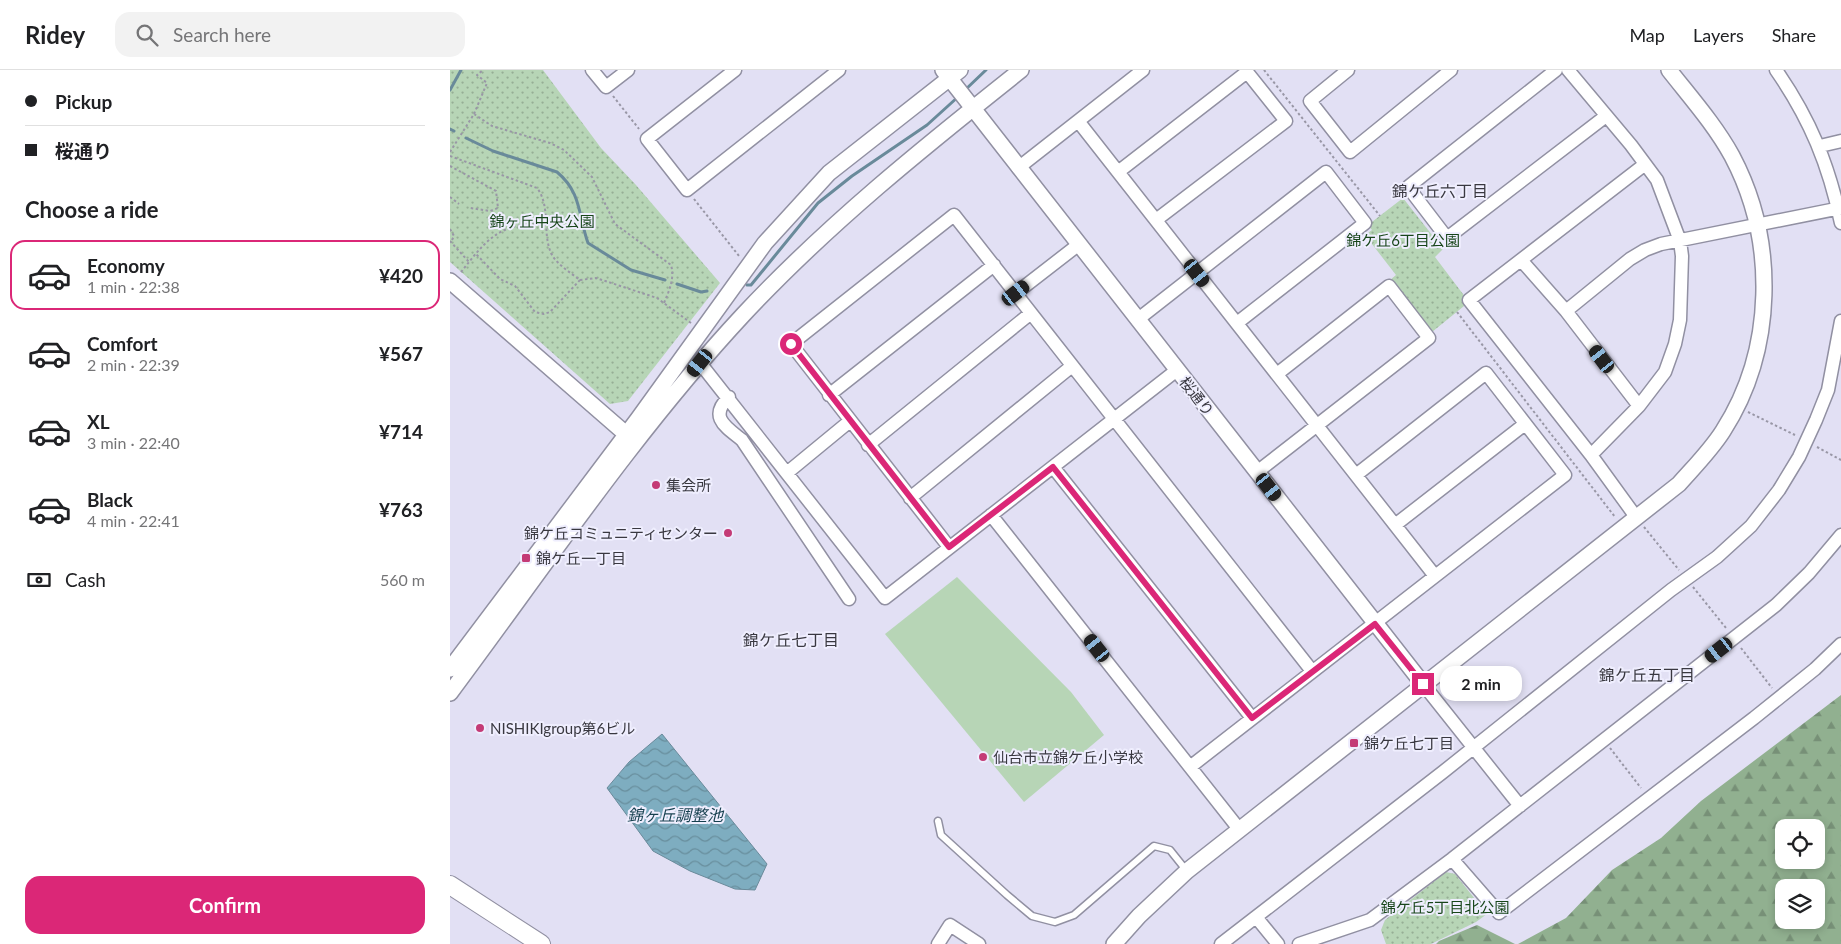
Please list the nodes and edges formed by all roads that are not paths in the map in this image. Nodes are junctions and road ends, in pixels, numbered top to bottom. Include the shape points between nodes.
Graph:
1 (592, 70) edge
2 (628, 70) edge
3 (735, 70) edge
4 (838, 70) edge
5 (1021, 70) edge
6 (1143, 70) edge
7 (1348, 70) edge
8 (1451, 70) edge
9 (1556, 70) edge
10 (1568, 70) edge
11 (1669, 70) edge
12 (1776, 70) edge
13 (952, 76) edge
14 (971, 106) junction
15 (1606, 116) junction
16 (1078, 121) junction
17 (1841, 141) edge
18 (1820, 146) junction
19 (1644, 165) junction
20 (1018, 168) junction
21 (1118, 172) junction
22 (1840, 208) edge
23 (1156, 220) junction
24 (1841, 223) edge
25 (1758, 224) junction
26 (1680, 241) junction
27 (1078, 244) junction
28 (1521, 260) junction
29 (994, 265) junction
30 (1197, 273) junction
31 (454, 279) edge
32 (1016, 293) junction
33 (1566, 311) junction
34 (1030, 314) junction
35 (1137, 320) junction
36 (1841, 322) edge
37 (1237, 323) junction
38 (700, 363) junction
39 (1072, 366) junction
40 (1177, 370) junction
41 (1277, 374) junction
42 (830, 395) junction
43 (728, 397) junction
44 (1639, 406) junction
45 (1114, 419) junction
46 (850, 421) junction
47 (1316, 424) junction
48 (1524, 424) junction
49 (632, 439) junction
50 (868, 445) junction
51 (1591, 455) junction
52 (1053, 467) junction
53 (788, 472) junction
54 (1257, 472) junction
55 (1356, 475) junction
56 (910, 498) junction
57 (991, 515) junction
58 (1638, 520) junction
59 (1395, 525) junction
60 (1841, 534) edge
61 (949, 547) junction
62 (1435, 576) junction
63 (849, 599) dead end
64 (1375, 624) junction
65 (1841, 644) edge
66 (450, 669) edge
67 (1312, 671) junction
68 (1423, 684) junction
69 (450, 693) edge
70 (1252, 718) junction
71 (1474, 746) junction
72 (1190, 767) junction
73 (1520, 806) junction
74 (938, 821) dead end
75 (1239, 829) junction
76 (1452, 860) junction
77 (1187, 871) junction
78 (450, 885) edge
79 (1256, 917) junction
80 (541, 944) edge
81 (938, 944) edge
82 (979, 944) edge
83 (1114, 944) edge
84 (1221, 944) edge
85 (1278, 944) edge
86 (1299, 944) edge

1 - 2 street via 606,87
3 - 4 street via 647,139 687,190
5 - 14 street
6 - 16 street
7 - 8 street via 1310,101 1350,152
9 - 15 street via 1408,187 1447,238
10 - 15 street
11 - 25 street via 1732,156
12 - 18 street via 1798,101
13 - 14 street, 桜通り
13 - 49 street via 829,173 764,243
14 - 20 street, 桜通り
14 - 38 street via 858,202 744,314
15 - 19 street
16 - 20 street
16 - 21 street
17 - 18 street
18 - 22 street
19 - 26 street via 1663,192
19 - 28 street
20 - 27 street, 桜通り
21 - 23 street
21 - 23 street via 1247,72 1286,121
22 - 24 street
22 - 25 street
23 - 30 street
25 - 26 street
25 - 58 street via 1765,272 1762,336 1740,399 1707,453 1679,484
26 - 33 street via 1645,250
26 - 44 street via 1682,302 1675,344 1665,372
27 - 32 street
27 - 35 street, 桜通り
28 - 33 street
28 - 51 street via 1470,300
29 - 32 street
29 - 42 street
29 - 42 street via 954,215 791,344
30 - 35 street
30 - 37 street
30 - 37 street via 1326,172 1365,223
31 - 49 street
32 - 34 street
33 - 44 street
34 - 39 street
34 - 50 street
35 - 40 street, 桜通り
36 - 71 street via 1828,390 1807,440 1779,490 1750,526 1717,557
37 - 41 street
38 - 43 street
38 - 49 street
39 - 45 street
39 - 56 street
40 - 45 street
40 - 54 street, 桜通り
41 - 47 street
41 - 47 street via 1389,286 1429,338
42 - 46 street
43 - 53 street
43 - 63 street via 720,406 721,422 742,440
44 - 51 street
45 - 52 street
45 - 67 street
46 - 50 street
46 - 53 street
47 - 54 street
47 - 55 street
48 - 55 street via 1486,373
48 - 59 street
48 - 62 street via 1565,475
49 - 66 street
49 - 69 street
50 - 56 street
51 - 58 street
52 - 57 street
52 - 70 street
53 - 61 street via 885,598
54 - 64 street, 桜通り
55 - 59 street
56 - 61 street
57 - 61 street
57 - 72 street
58 - 68 street
59 - 62 street
60 - 73 street via 1776,605
62 - 64 street
64 - 67 street
64 - 68 street, 桜通り
65 - 76 street via 1779,697 1499,913
67 - 70 street
68 - 71 street
68 - 75 street
70 - 72 street
71 - 73 street
71 - 79 street
72 - 75 street
73 - 76 street
74 - 77 lane via 941,836 1007,895 1032,916 1055,922 1074,915 1154,846 1170,850
75 - 77 street
76 - 86 street via 1370,920
77 - 83 street
78 - 80 main road
79 - 84 street
79 - 85 street
81 - 82 street via 950,926

